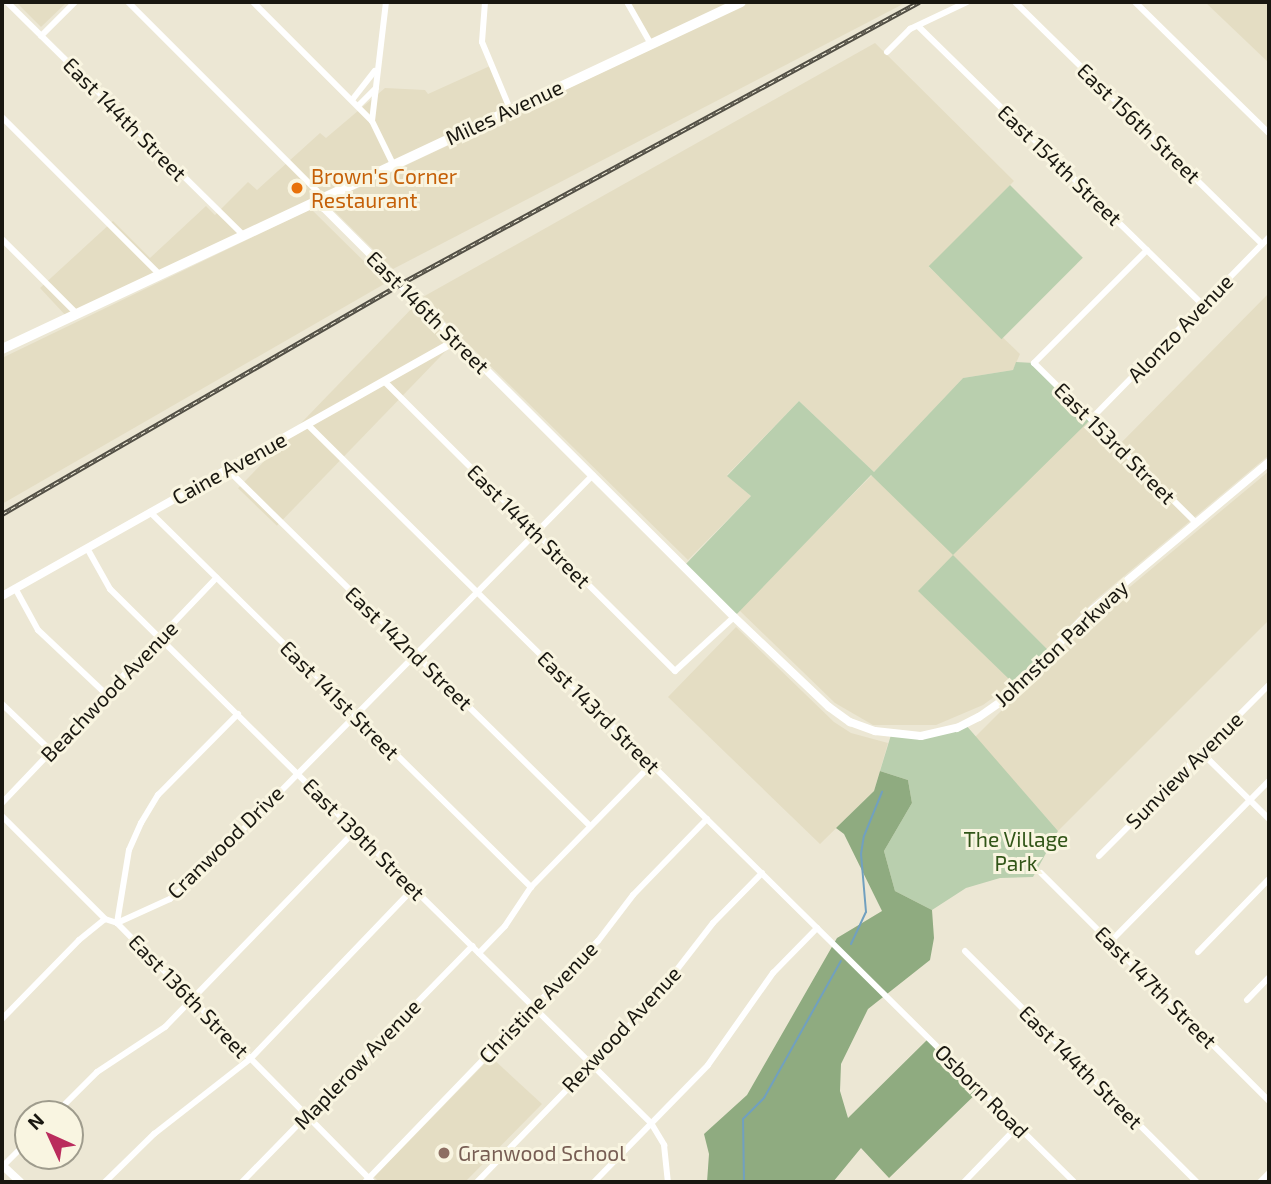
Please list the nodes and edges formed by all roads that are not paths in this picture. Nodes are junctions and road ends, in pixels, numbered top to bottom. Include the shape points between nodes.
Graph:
1 (7, 2) edge
2 (75, 2) edge
3 (128, 2) edge
4 (253, 2) edge
5 (386, 2) edge
6 (485, 2) edge
7 (627, 2) edge
8 (741, 2) edge
9 (967, 2) edge
10 (1015, 2) edge
11 (1135, 2) edge
12 (918, 26) junction
13 (41, 36) junction
14 (651, 44) junction
15 (887, 52) dead end
16 (376, 69) junction
17 (376, 88) junction
18 (355, 103) junction
19 (510, 109) junction
20 (2, 117) edge
21 (372, 121) junction
22 (1269, 133) edge
23 (393, 164) junction
24 (320, 198) junction
25 (244, 236) junction
26 (1269, 237) edge
27 (2, 239) edge
28 (1262, 244) junction
29 (1147, 250) junction
30 (159, 274) junction
31 (1202, 304) junction
32 (78, 314) junction
33 (457, 340) junction
34 (2, 349) edge
35 (384, 381) junction
36 (1091, 419) junction
37 (307, 424) junction
38 (1269, 462) edge
39 (227, 469) junction
40 (593, 475) junction
41 (150, 512) junction
42 (1196, 523) junction
43 (536, 533) junction
44 (87, 548) junction
45 (216, 578) junction
46 (15, 588) junction
47 (477, 592) junction
48 (2, 596) edge
49 (734, 617) junction
50 (161, 638) junction
51 (415, 654) junction
52 (1269, 685) edge
53 (107, 694) junction
54 (2, 704) edge
55 (238, 714) junction
56 (355, 716) junction
57 (52, 752) junction
58 (1201, 752) junction
59 (652, 764) junction
60 (297, 772) junction
61 (1269, 780) edge
62 (1250, 800) junction
63 (2, 803) edge
64 (2, 816) edge
65 (707, 819) junction
66 (1269, 819) edge
67 (590, 827) junction
68 (356, 831) junction
69 (1100, 856) dead end
70 (762, 873) junction
71 (1041, 873) dead end
72 (1269, 879) edge
73 (531, 887) junction
74 (414, 888) junction
75 (105, 919) junction
76 (117, 923) junction
77 (817, 928) junction
78 (1111, 942) junction
79 (472, 946) junction
80 (965, 951) dead end
81 (1198, 952) dead end
82 (479, 953) junction
83 (1269, 977) edge
84 (890, 1000) joint
85 (1247, 1000) dead end
86 (192, 1001) junction
87 (533, 1006) junction
88 (2, 1019) edge
89 (250, 1059) junction
90 (591, 1064) junction
91 (69, 1100) edge
92 (1269, 1101) edge
93 (307, 1117) junction
94 (651, 1124) junction
95 (1018, 1126) junction
96 (2, 1165) edge
97 (1269, 1172) edge
98 (368, 1181) edge
99 (20, 1182) edge
100 (105, 1182) edge
101 (242, 1182) edge
102 (477, 1182) edge
103 (594, 1182) edge
104 (668, 1182) edge
105 (964, 1182) edge
106 (1074, 1182) edge
107 (1197, 1182) edge
108 (1260, 1182) edge

1 - 13 street, East 144th Street
2 - 13 street
3 - 24 street, East 146th Street
4 - 18 street
5 - 16 street
6 - 19 street via 482,43
7 - 14 street
8 - 14 main road, Miles Avenue
9 - 12 street
10 - 28 street, East 156th Street
11 - 22 street
12 - 15 street
12 - 29 street, East 154th Street
13 - 25 street, East 144th Street
14 - 19 main road, Miles Avenue
16 - 17 street
16 - 18 street
17 - 18 street
17 - 21 street
18 - 21 street
19 - 23 main road, Miles Avenue
20 - 30 street
21 - 23 street
23 - 24 main road, Miles Avenue
24 - 25 main road, Miles Avenue
24 - 33 street, East 146th Street via 324,208
25 - 30 main road, Miles Avenue
26 - 28 street, Alonzo Avenue
27 - 32 street
28 - 31 street, Alonzo Avenue
29 - 31 street, East 154th Street
29 - 36 street, East 153rd Street via 1034,363
30 - 32 main road, Miles Avenue
31 - 36 street, Alonzo Avenue
32 - 34 main road, Miles Avenue
33 - 35 street, Caine Avenue
33 - 40 street, East 146th Street
35 - 37 street, Caine Avenue
35 - 43 street, East 144th Street
36 - 42 street, East 153rd Street
37 - 39 street, Caine Avenue
37 - 47 street, East 143rd Street
38 - 42 street, Johnston Parkway
39 - 41 street, Caine Avenue
39 - 51 street, East 142nd Street
40 - 43 street, Cranwood Drive
40 - 49 street, East 146th Street
41 - 44 street, Caine Avenue
41 - 45 street, East 141st Street
42 - 49 street, Johnston Parkway via 1092,610 1003,700 942,733 896,736 850,722
43 - 47 street, Cranwood Drive
43 - 49 street, East 144th Street via 675,671
44 - 46 street, Caine Avenue
44 - 50 street, East 139th Street via 110,589
45 - 50 street, Beachwood Avenue
45 - 56 street, East 141st Street
46 - 48 street, Caine Avenue
46 - 53 street via 38,630
47 - 51 street, Cranwood Drive
47 - 59 street, East 143rd Street
50 - 53 street, Beachwood Avenue
50 - 55 street, East 139th Street
51 - 56 street, Cranwood Drive
51 - 67 street, East 142nd Street
52 - 58 street, Sunview Avenue
53 - 57 street, Beachwood Avenue
54 - 57 street
55 - 60 street, East 139th Street
55 - 76 street via 158,795 141,823 129,850
56 - 60 street, Cranwood Drive
56 - 73 street, East 141st Street
57 - 63 street, Beachwood Avenue
58 - 62 street
58 - 69 street, Sunview Avenue
59 - 65 street, East 143rd Street
59 - 67 street
60 - 68 street, East 139th Street
60 - 76 street, Cranwood Drive via 193,880 170,899
61 - 62 street
62 - 66 street
62 - 78 street
64 - 75 street, East 136th Street
65 - 70 street, East 143rd Street
65 - 87 street, Christine Avenue
67 - 73 street
68 - 74 street, East 139th Street
68 - 86 street
70 - 77 street, East 143rd Street
70 - 90 street, Rexwood Avenue via 713,923 651,1003
71 - 78 street, East 147th Street
72 - 81 street
73 - 82 street via 505,926
74 - 79 street, East 139th Street
74 - 89 street
75 - 76 street, East 136th Street
75 - 88 street
76 - 86 street, East 136th Street
77 - 84 street, East 143rd Street
77 - 94 street via 772,973 708,1065
78 - 92 street, East 147th Street
79 - 82 street, East 139th Street
79 - 93 street, Maplerow Avenue
80 - 107 street, East 144th Street
82 - 87 street, East 139th Street
83 - 85 street
84 - 95 street, Osborn Road
86 - 89 street, East 136th Street
86 - 91 street via 165,1027 97,1072
87 - 90 street, East 139th Street
87 - 98 street, Christine Avenue
89 - 93 street, East 136th Street
89 - 100 street via 154,1133
90 - 94 street, East 139th Street
90 - 102 street, Rexwood Avenue
93 - 98 street, East 136th Street
93 - 101 street, Maplerow Avenue
94 - 103 street
94 - 104 street via 664,1145
95 - 105 street
95 - 106 street, Osborn Road
96 - 99 street
97 - 108 street

